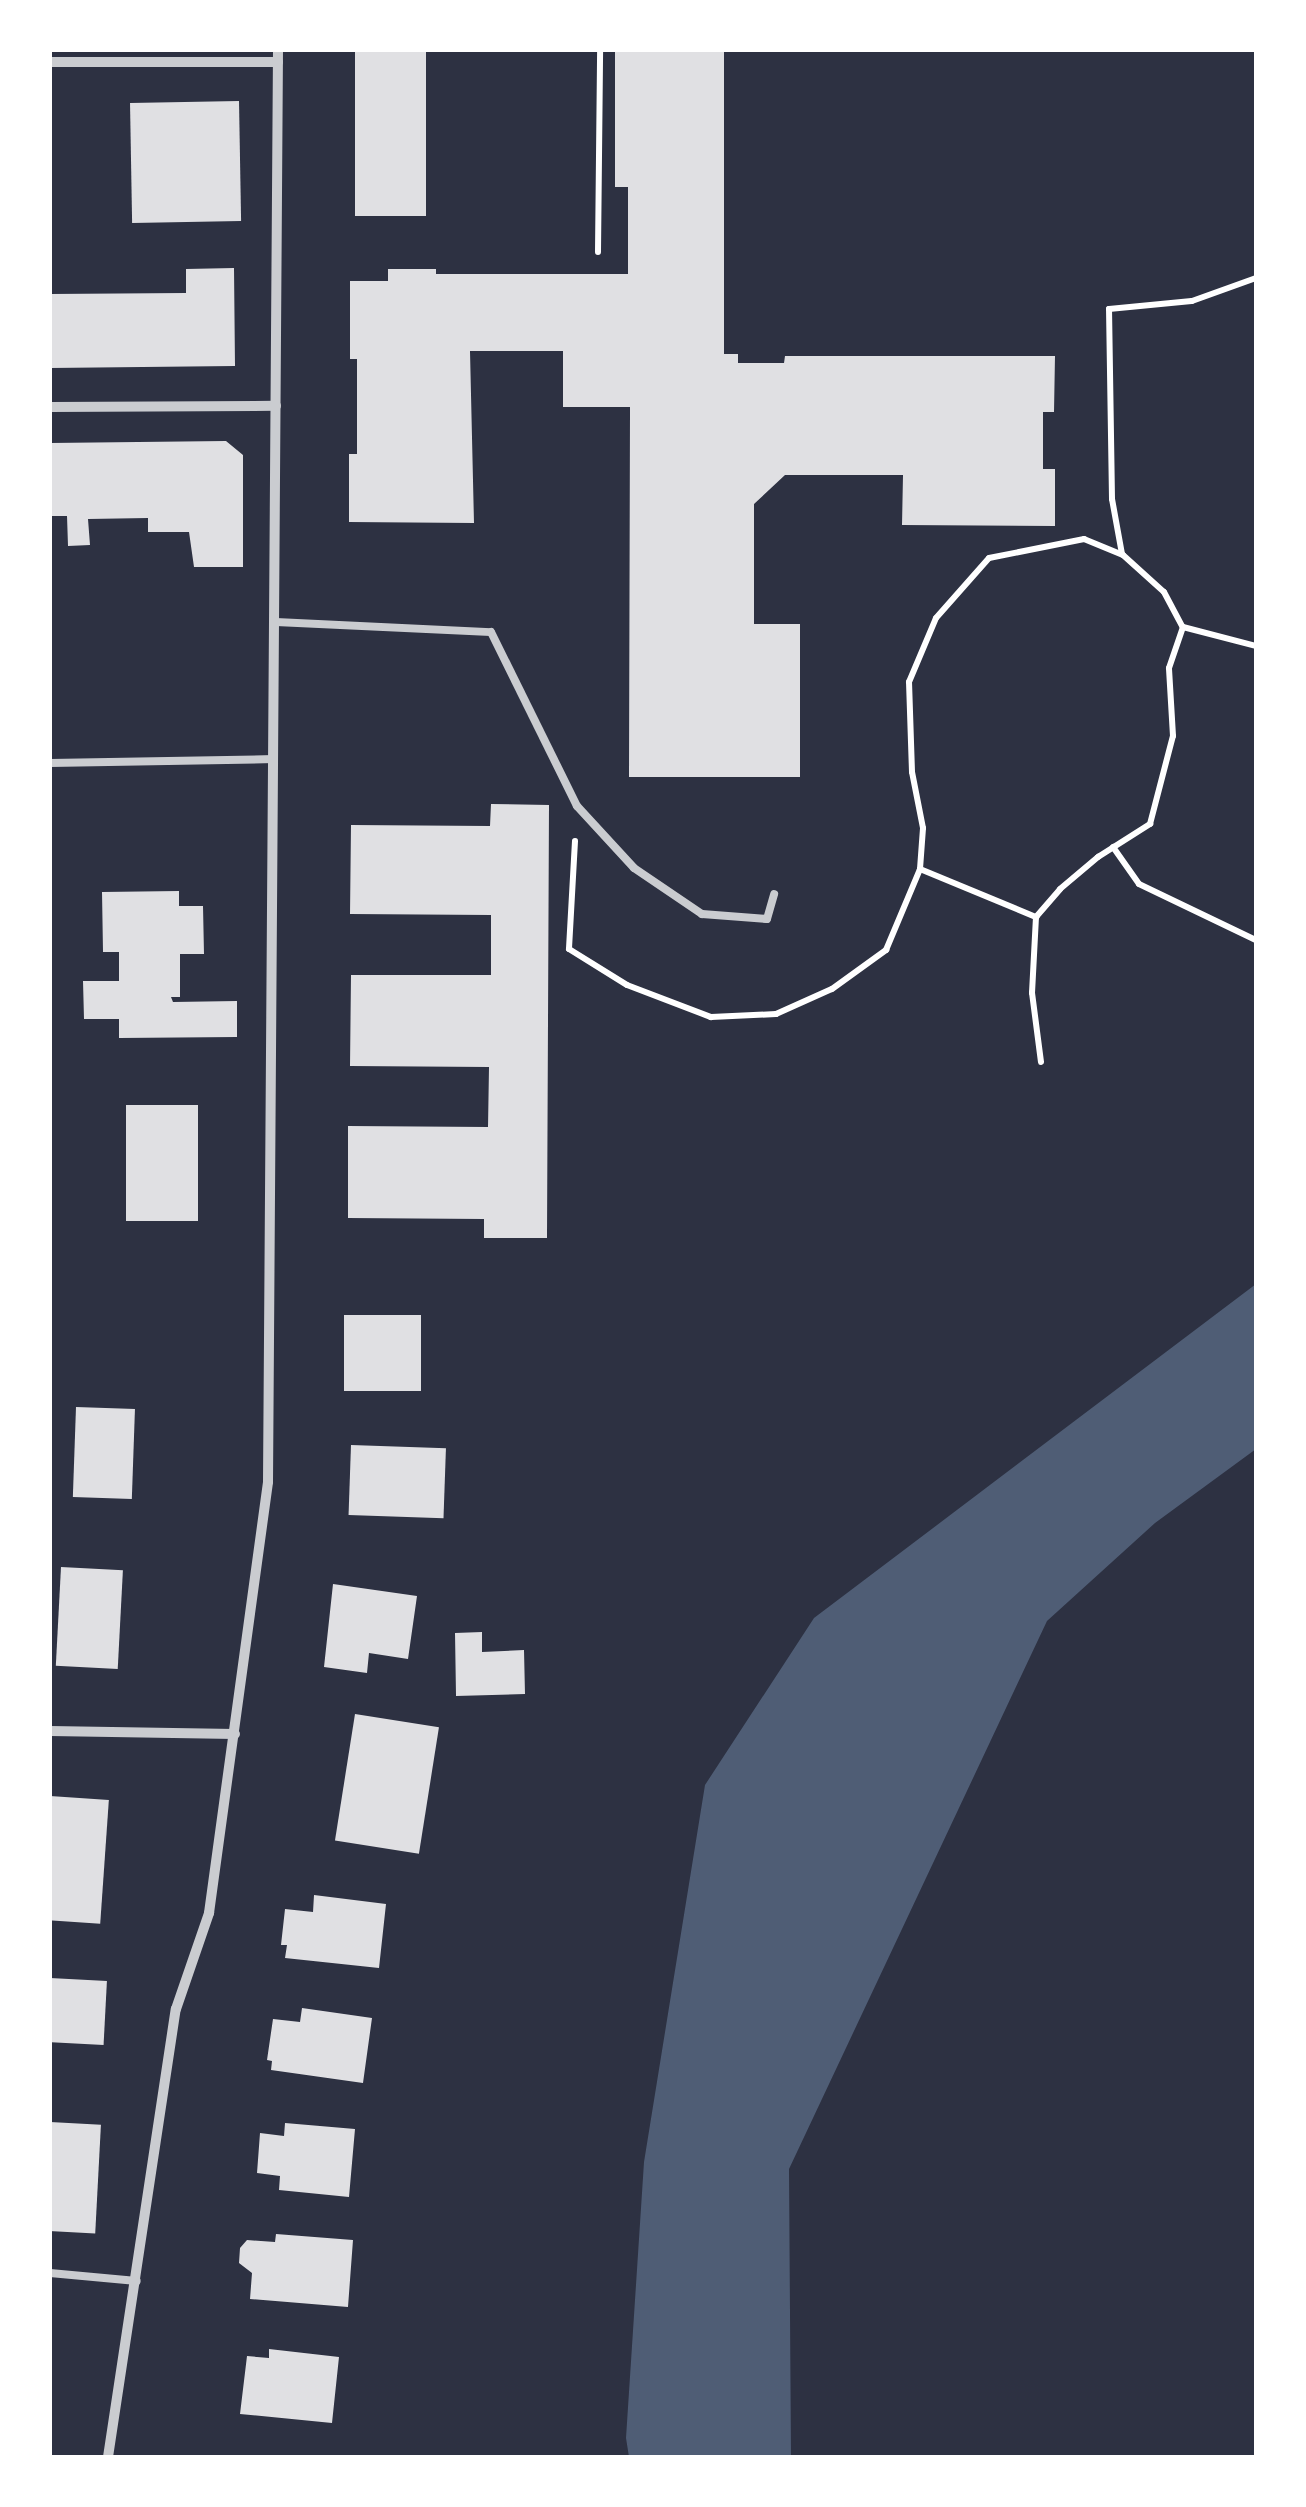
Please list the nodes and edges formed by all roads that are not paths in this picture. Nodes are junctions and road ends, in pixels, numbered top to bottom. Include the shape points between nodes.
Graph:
1 (278, 56) edge
2 (50, 62) edge
3 (276, 406) junction
4 (50, 407) edge
5 (276, 622) junction
6 (274, 759) junction
7 (50, 763) edge
8 (774, 894) dead end
9 (50, 1732) edge
10 (235, 1734) junction
11 (50, 2273) edge
12 (137, 2280) junction
13 (108, 2457) edge

1 - 2 street
1 - 3 street
3 - 4 street
3 - 5 street
5 - 6 street
5 - 8 lane via 491,632 577,806 634,868 702,914 767,919
6 - 7 lane
6 - 10 street via 268,1482
9 - 10 street
10 - 12 street via 209,1913 176,2009
11 - 12 lane
12 - 13 street

